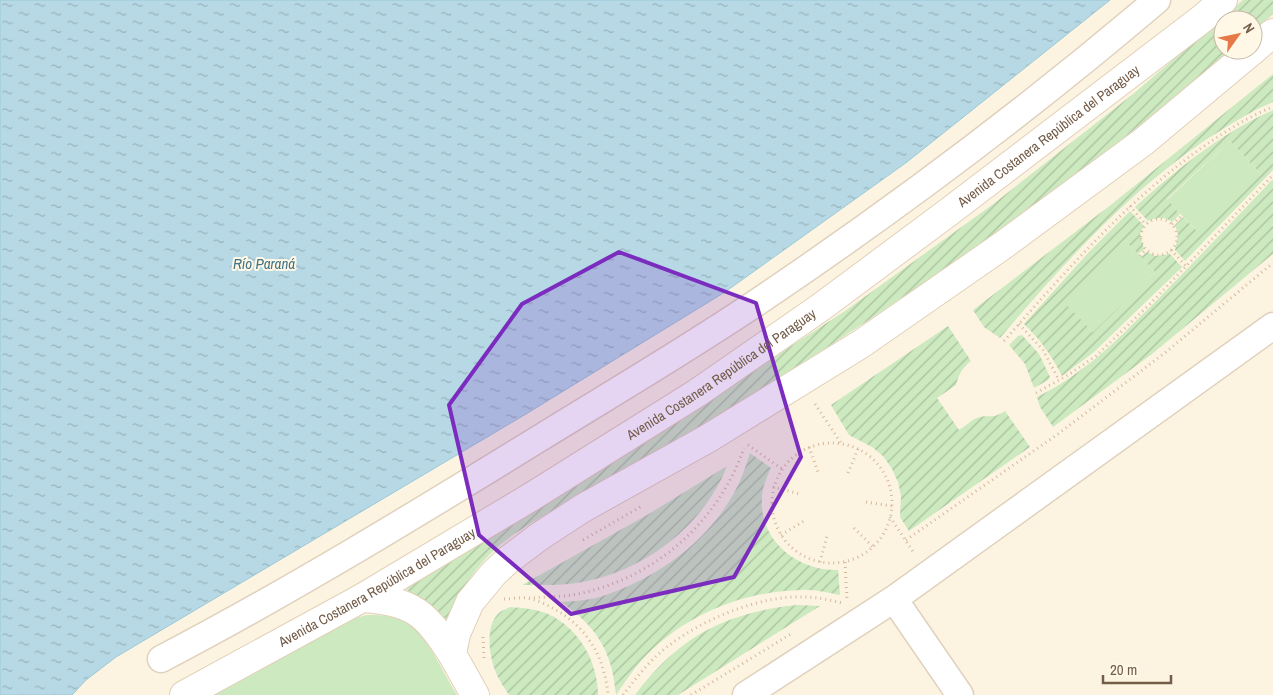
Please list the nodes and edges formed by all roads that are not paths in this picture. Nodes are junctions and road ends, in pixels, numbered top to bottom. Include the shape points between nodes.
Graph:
1 (1157, 0) edge
2 (1224, 0) edge
3 (1273, 33) edge
4 (1263, 42) edge
5 (1241, 60) edge
6 (1273, 326) edge
7 (362, 598) junction
8 (894, 599) junction
9 (452, 654) junction
10 (161, 659) dead end
11 (184, 695) edge
12 (475, 695) edge
13 (746, 695) edge
14 (960, 695) edge

1 - 10 street via 1058,83 918,190 757,302 332,565
2 - 7 main road, Avenida Costanera República del Paraguay via 821,307 697,393
3 - 4 main road
5 - 9 main road via 1135,148 868,339 724,429 583,508 508,560 470,602 456,634
6 - 8 street
7 - 9 main road via 403,604 421,614
7 - 11 main road, Avenida Costanera República del Paraguay
8 - 13 street
8 - 14 street
9 - 12 main road

